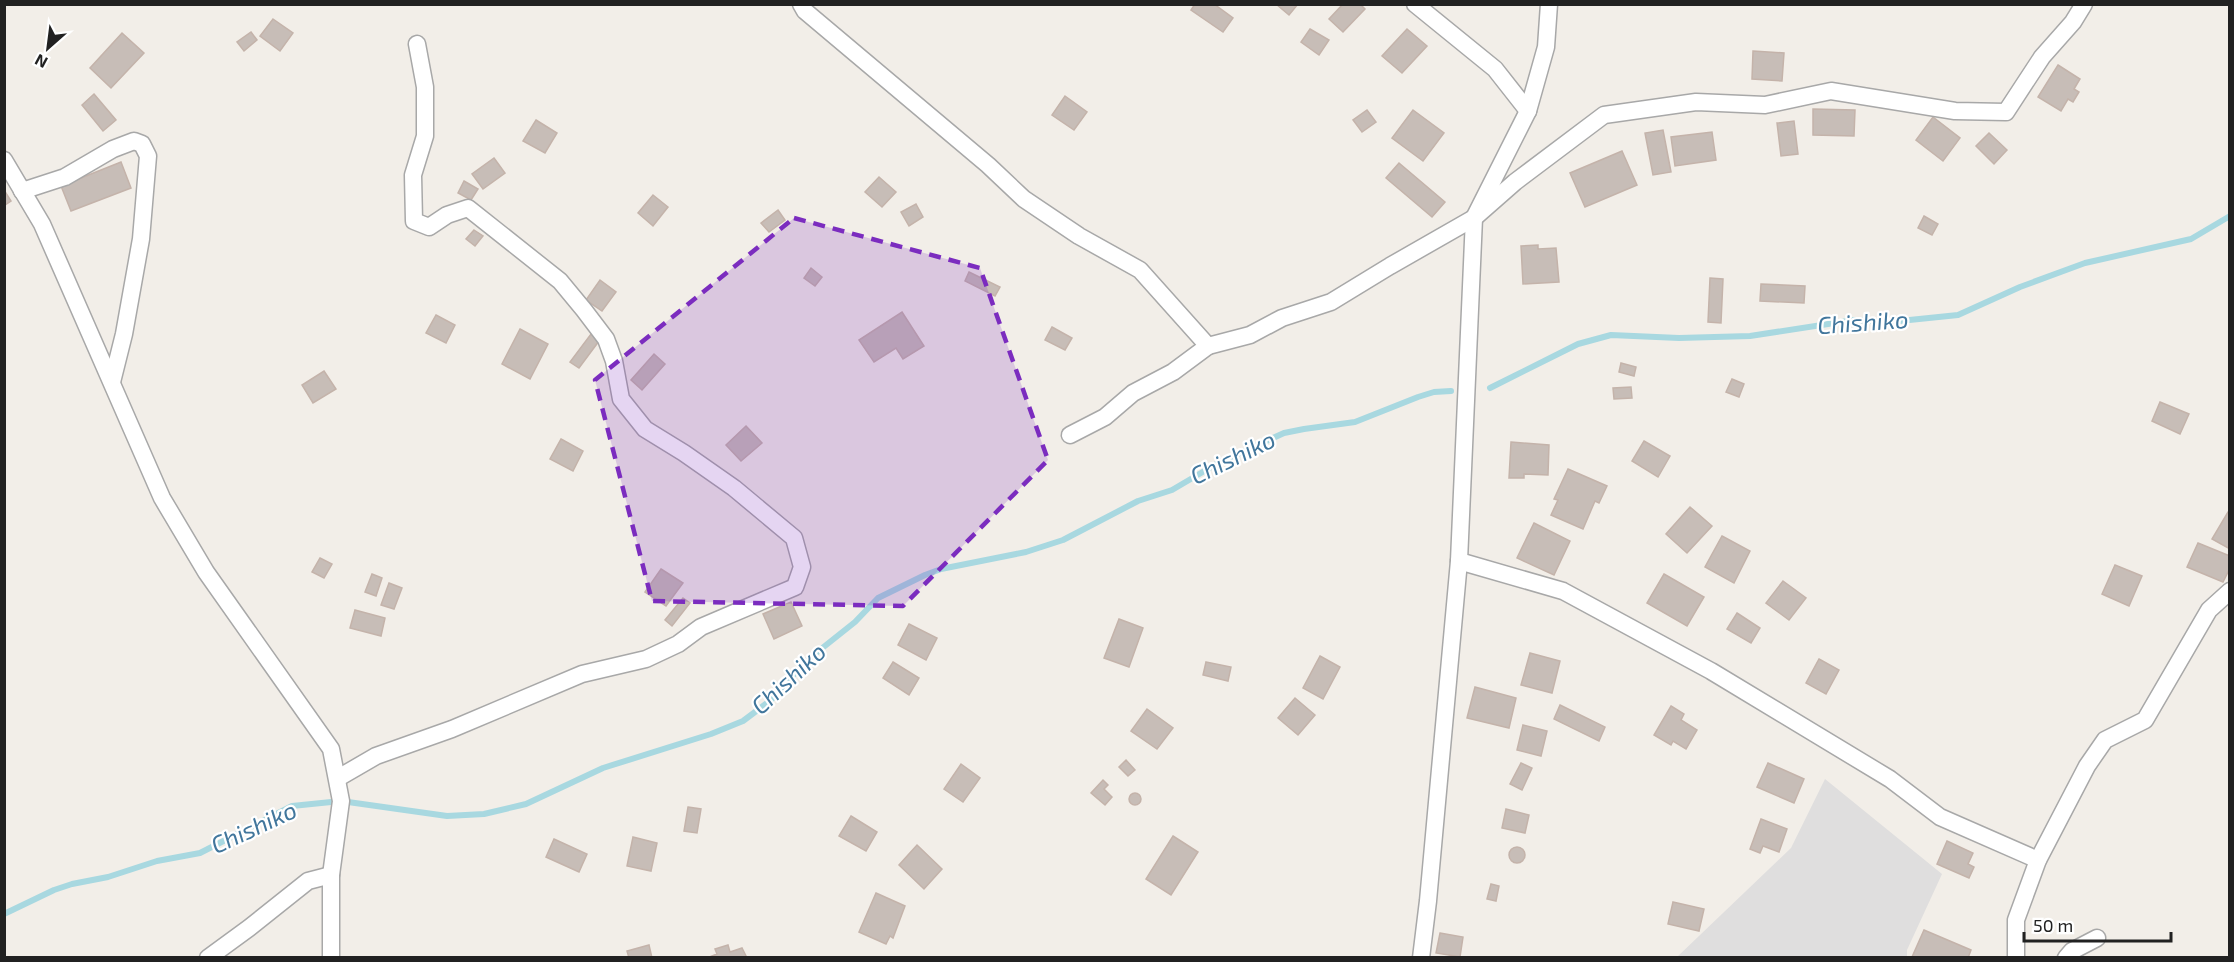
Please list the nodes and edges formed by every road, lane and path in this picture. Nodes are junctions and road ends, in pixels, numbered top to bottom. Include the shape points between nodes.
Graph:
1 (801, 4) edge
2 (1414, 4) edge
3 (1549, 4) edge
4 (2084, 4) edge
5 (417, 44) dead end
6 (1528, 111) junction
7 (4, 160) edge
8 (22, 191) junction
9 (1474, 218) junction
10 (1208, 346) junction
11 (112, 382) junction
12 (1070, 435) dead end
13 (1459, 561) junction
14 (2229, 591) edge
15 (338, 778) junction
16 (2038, 860) junction
17 (331, 875) junction
18 (2097, 938) dead end
19 (208, 957) edge
20 (331, 957) edge
21 (1421, 957) edge
22 (2016, 957) edge
23 (2066, 957) edge

1 - 10 street via 1024,199 1140,270
2 - 6 street via 1495,69
3 - 6 street via 1546,47
4 - 9 street via 2042,57 2006,112 1955,111 1831,91 1765,105 1696,102 1604,115
5 - 15 street via 425,87 425,136 413,175 414,221 429,227 468,208 560,281 606,339 621,399 645,429 734,488 794,538 802,567 795,587 701,627 678,644 646,659 582,674 452,729 376,756
6 - 9 street
7 - 8 street
8 - 11 street via 42,224
8 - 11 street via 65,177 134,141 142,144 148,156 141,238
9 - 10 street via 1331,302 1282,318 1250,335
9 - 13 street
10 - 12 street via 1173,372 1133,393 1105,417
11 - 15 street via 162,498 206,572 331,749
13 - 16 street via 1563,591 1711,671 1890,779 1940,817
13 - 21 street
14 - 16 street via 2209,610 2145,720 2105,740 2087,766
15 - 17 street via 341,801
16 - 22 street via 2016,920
17 - 19 street via 308,881
17 - 20 street
18 - 23 street

